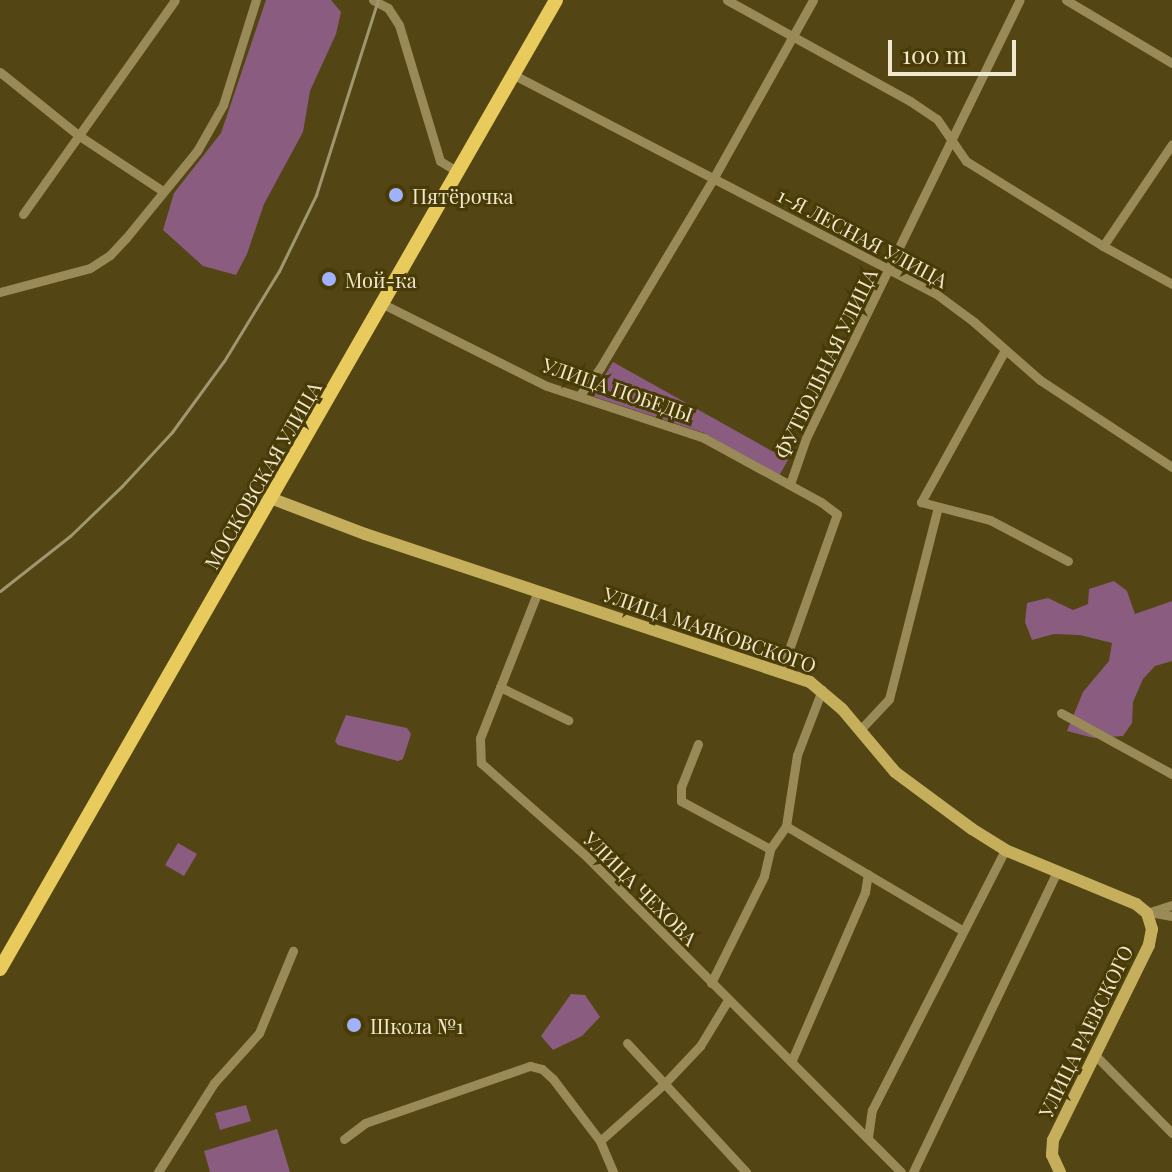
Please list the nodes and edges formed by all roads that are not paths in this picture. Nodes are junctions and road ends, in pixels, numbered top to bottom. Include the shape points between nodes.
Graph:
1 (175, 0) edge
2 (256, 0) edge
3 (373, 0) edge
4 (556, 0) edge
5 (727, 0) edge
6 (813, 0) edge
7 (1020, 0) edge
8 (1066, 0) edge
9 (793, 38) junction
10 (1172, 63) edge
11 (0, 72) edge
12 (514, 75) junction
13 (78, 135) junction
14 (950, 137) junction
15 (1172, 144) edge
16 (458, 172) junction
17 (713, 179) junction
18 (163, 191) junction
19 (23, 214) dead end
20 (1103, 246) junction
21 (889, 271) junction
22 (1172, 284) edge
23 (0, 292) edge
24 (383, 304) junction
25 (1005, 350) junction
26 (579, 396) junction
27 (1172, 467) edge
28 (790, 484) junction
29 (273, 499) junction
30 (938, 507) junction
31 (1068, 561) dead end
32 (538, 591) junction
33 (781, 672) junction
34 (500, 687) junction
35 (822, 690) junction
36 (1061, 713) dead end
37 (568, 720) dead end
38 (859, 731) junction
39 (698, 744) dead end
40 (1172, 774) edge
41 (786, 826) junction
42 (770, 849) junction
43 (1005, 850) junction
44 (868, 874) junction
45 (1056, 874) junction
46 (1172, 905) edge
47 (1147, 913) junction
48 (1172, 916) edge
49 (962, 930) junction
50 (293, 951) dead end
51 (0, 969) edge
52 (711, 983) junction
53 (728, 1000) junction
54 (627, 1043) dead end
55 (1097, 1057) junction
56 (792, 1060) junction
57 (665, 1083) junction
58 (1172, 1133) edge
59 (868, 1137) junction
60 (344, 1139) dead end
61 (600, 1141) junction
62 (1058, 1169) edge
63 (158, 1172) edge
64 (613, 1172) edge
65 (746, 1172) edge
66 (901, 1172) edge
67 (913, 1172) edge

1 - 13 street
2 - 18 street via 223,105 197,151
3 - 16 street via 388,8 399,25 440,161
4 - 12 main road, МОСКОВСКАЯ УЛИЦА
5 - 9 street
6 - 9 street
7 - 14 street, ФУТБОЛЬНАЯ УЛИЦА
8 - 10 street
9 - 14 street via 910,101 937,119
9 - 17 street
11 - 13 street
12 - 16 main road, МОСКОВСКАЯ УЛИЦА
12 - 17 street, 1-Я ЛЕСНАЯ УЛИЦА
13 - 18 street
13 - 19 street
14 - 20 street via 966,161
14 - 21 street, ФУТБОЛЬНАЯ УЛИЦА
15 - 20 street
16 - 24 main road, МОСКОВСКАЯ УЛИЦА
17 - 21 street, 1-Я ЛЕСНАЯ УЛИЦА
17 - 26 street
18 - 23 street via 110,255 90,268
20 - 22 street
21 - 25 street, 1-Я ЛЕСНАЯ УЛИЦА via 935,293
21 - 28 street, ФУТБОЛЬНАЯ УЛИЦА via 806,438
24 - 26 street, УЛИЦА ПОБЕДЫ via 547,386
24 - 29 main road, МОСКОВСКАЯ УЛИЦА
25 - 27 street, 1-Я ЛЕСНАЯ УЛИЦА via 1040,380
25 - 30 street via 921,502
26 - 28 street, УЛИЦА ПОБЕДЫ via 704,438
28 - 33 street, УЛИЦА ПОБЕДЫ via 837,514
29 - 32 street, УЛИЦА МАЯКОВСКОГО
29 - 51 main road, МОСКОВСКАЯ УЛИЦА
30 - 31 street via 990,520
30 - 38 street via 889,699
32 - 33 street, УЛИЦА МАЯКОВСКОГО
32 - 34 street, УЛИЦА ЧЕХОВА
33 - 35 street, УЛИЦА МАЯКОВСКОГО
34 - 37 street
34 - 52 street, УЛИЦА ЧЕХОВА via 480,738 481,763 584,854
35 - 38 street, УЛИЦА МАЯКОВСКОГО
35 - 41 street via 797,755
36 - 40 street
38 - 43 street, УЛИЦА МАЯКОВСКОГО via 895,772
39 - 42 street via 681,787 681,801
41 - 42 street
41 - 44 street
42 - 52 street via 764,876
43 - 45 street, УЛИЦА МАЯКОВСКОГО
43 - 49 street
44 - 49 street
44 - 56 street via 865,892
45 - 47 street, УЛИЦА МАЯКОВСКОГО
45 - 67 street
46 - 47 street
47 - 48 street, УЛИЦА МАЯКОВСКОГО
47 - 55 street, УЛИЦА РАЕВСКОГО via 1152,922 1149,945
49 - 59 street via 872,1110
50 - 63 street via 259,1033 214,1083
52 - 53 street, УЛИЦА ЧЕХОВА
53 - 56 street, УЛИЦА ЧЕХОВА
53 - 57 street via 700,1046
54 - 57 street
55 - 58 street
55 - 62 street, УЛИЦА РАЕВСКОГО via 1053,1140
56 - 59 street, УЛИЦА ЧЕХОВА
57 - 61 street
57 - 65 street
59 - 66 street, УЛИЦА ЧЕХОВА
60 - 61 street via 365,1123 530,1066 542,1069
61 - 64 street

